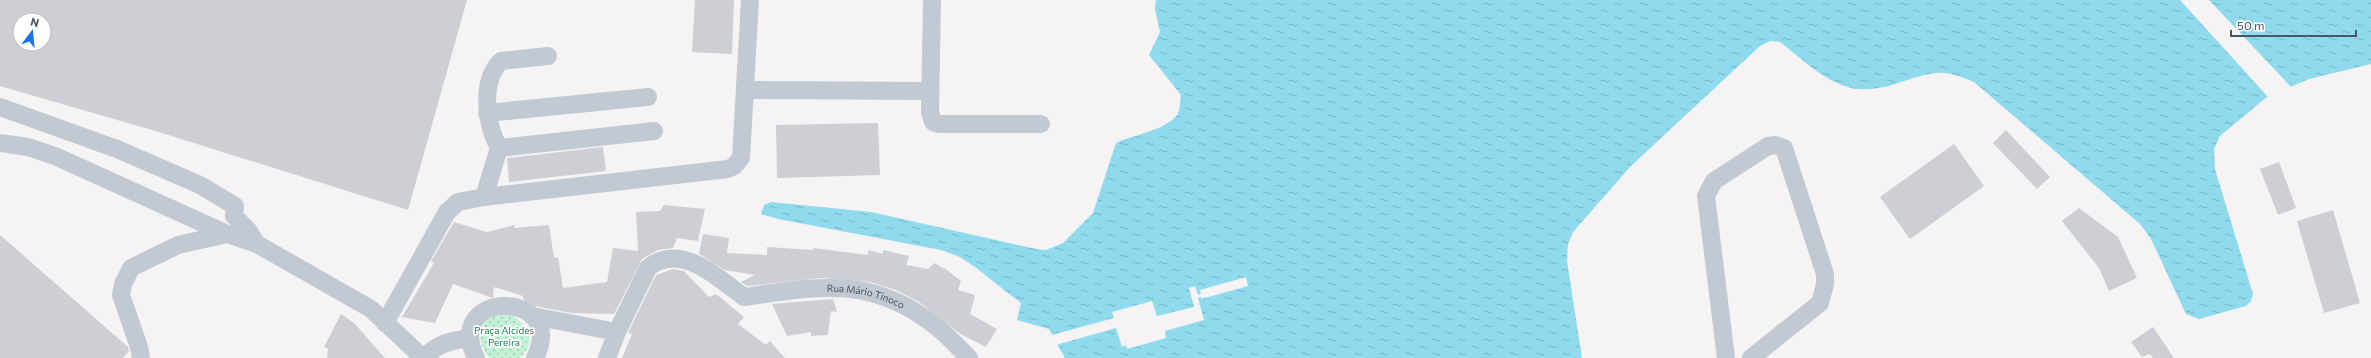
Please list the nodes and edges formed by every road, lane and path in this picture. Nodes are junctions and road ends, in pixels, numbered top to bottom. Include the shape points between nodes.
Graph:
1 (750, 0) edge
2 (932, 0) edge
3 (548, 56) dead end
4 (745, 90) junction
5 (930, 91) junction
6 (648, 97) dead end
7 (0, 108) edge
8 (487, 114) junction
9 (1041, 124) dead end
10 (654, 131) dead end
11 (0, 143) edge
12 (499, 148) junction
13 (484, 197) junction
14 (227, 234) junction
15 (257, 244) junction
16 (532, 316) junction
17 (385, 322) junction
18 (617, 332) junction
19 (470, 338) junction
20 (141, 358) edge
21 (424, 358) edge
22 (476, 358) edge
23 (535, 358) edge
24 (607, 358) edge
25 (969, 358) edge
26 (1726, 358) edge
27 (1752, 358) edge

1 - 4 street
2 - 5 street
3 - 8 street via 502,61 497,65 490,76
4 - 5 street
4 - 13 street via 741,158 728,169
5 - 9 street via 931,118 938,124
6 - 8 street
7 - 15 street via 117,149 219,194 235,206 234,216
8 - 12 street via 492,136
10 - 12 street
11 - 14 street via 28,147 55,156
12 - 13 street
13 - 17 street via 458,202 447,212
14 - 15 street
14 - 20 street via 178,245 131,268 121,295
15 - 17 street via 371,309
16 - 18 street
16 - 19 street via 522,308 499,304 479,316 472,326
16 - 23 street via 541,338
17 - 21 street
18 - 24 street
18 - 25 street, Rua Mário Tinoco via 648,268 656,262 674,259 696,264 744,297 813,288 863,290 886,297 907,306 938,329
19 - 21 street via 444,342 433,348
19 - 22 street via 471,349
26 - 27 street via 1706,196 1714,181 1768,146 1775,145 1784,148 1826,284 1820,303

